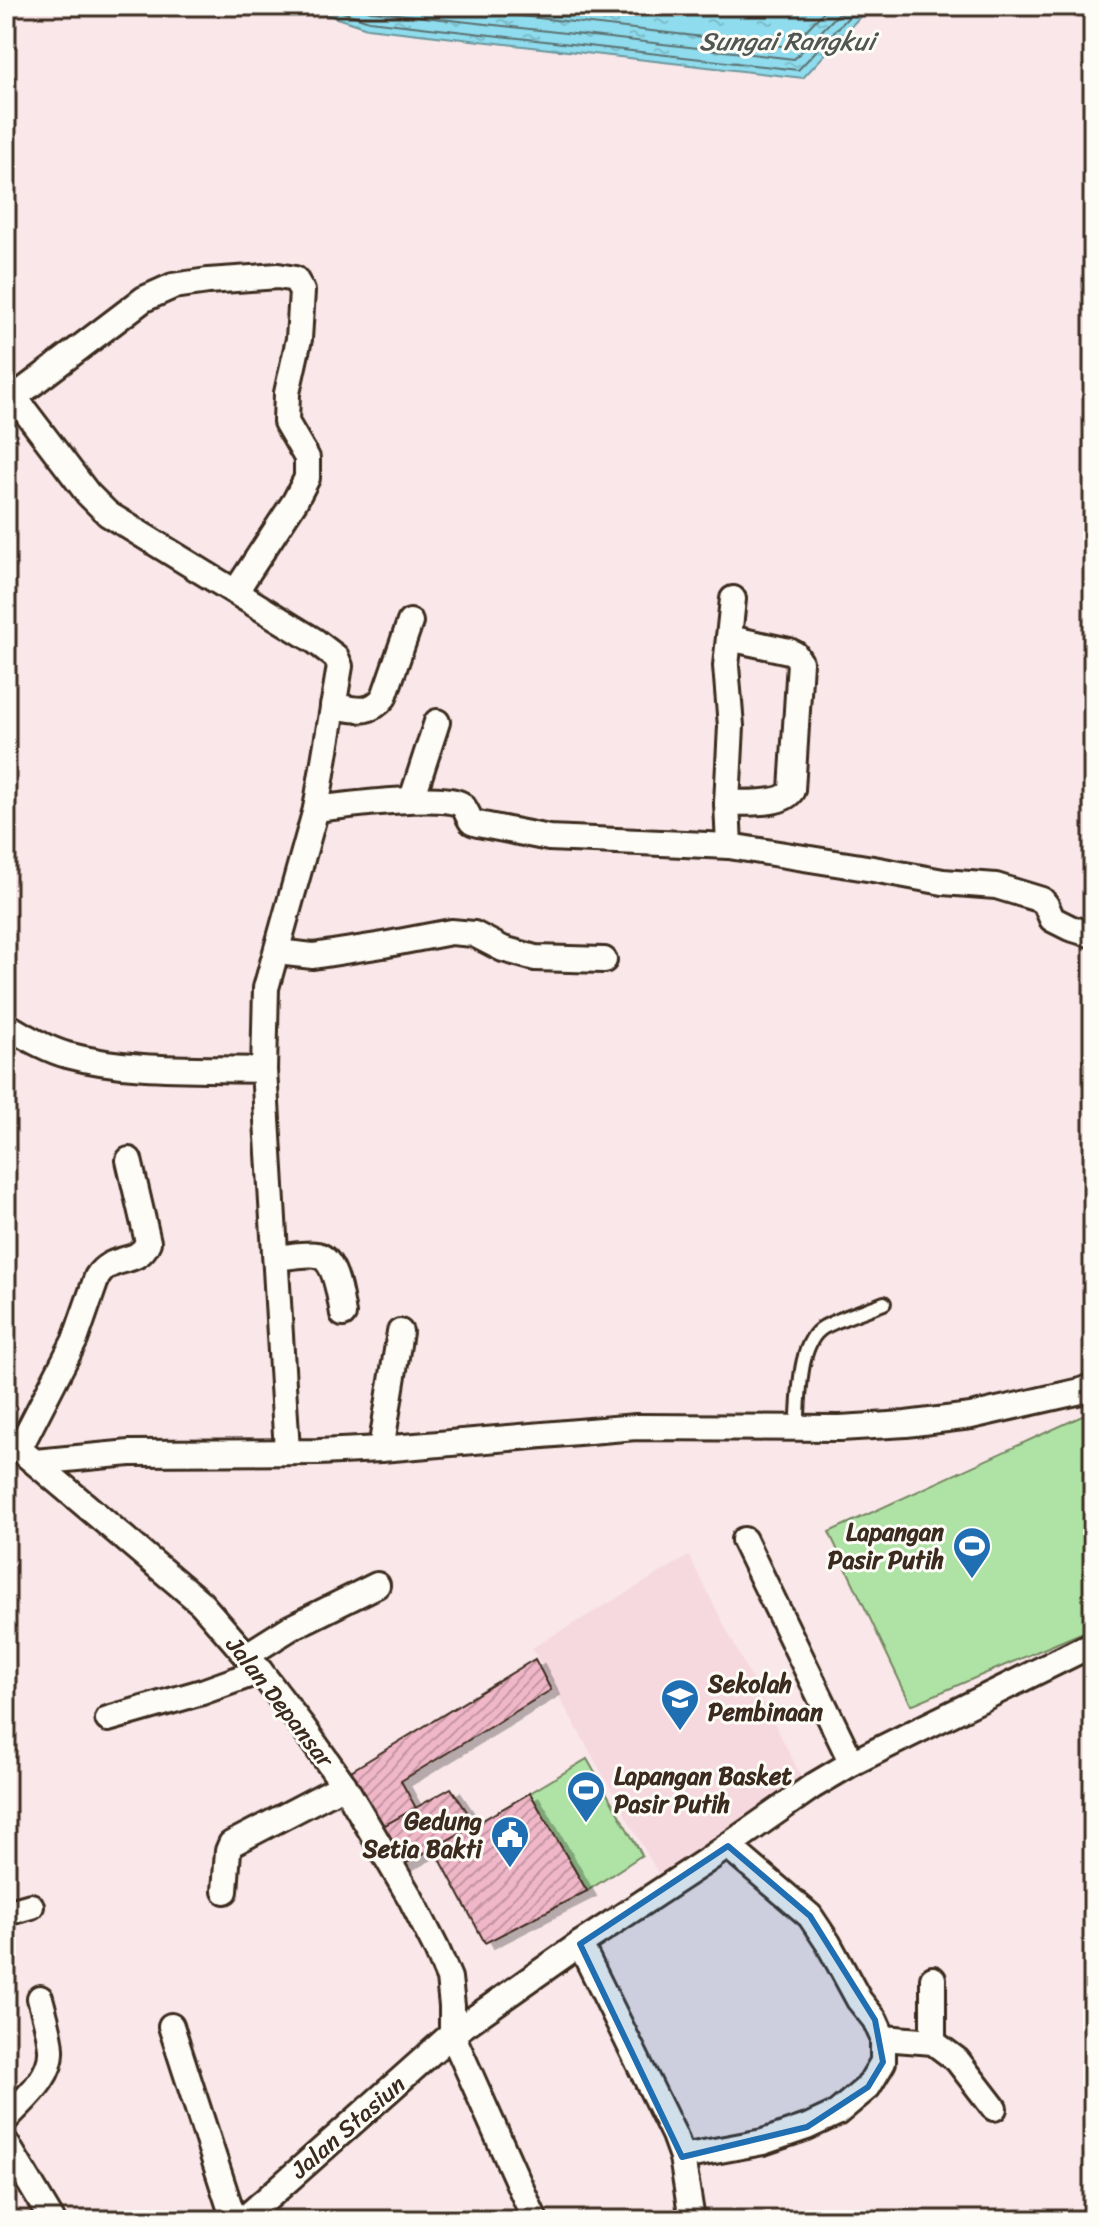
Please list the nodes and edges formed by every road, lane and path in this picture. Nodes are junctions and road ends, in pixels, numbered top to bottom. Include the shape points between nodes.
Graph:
1 (11, 391) edge
2 (236, 591) junction
3 (733, 599) dead end
4 (410, 622) dead end
5 (729, 638) junction
6 (333, 706) junction
7 (437, 722) dead end
8 (412, 799) junction
9 (727, 803) junction
10 (316, 809) junction
11 (729, 846) junction
12 (1093, 935) edge
13 (277, 952) junction
14 (604, 960) dead end
15 (6, 1025) edge
16 (264, 1070) junction
17 (129, 1160) dead end
18 (276, 1258) junction
19 (884, 1303) dead end
20 (343, 1314) dead end
21 (400, 1332) dead end
22 (1093, 1386) edge
23 (797, 1428) junction
24 (15, 1447) edge
25 (381, 1449) junction
26 (287, 1451) junction
27 (744, 1540) dead end
28 (377, 1585) dead end
29 (1093, 1644) edge
30 (253, 1663) junction
31 (108, 1719) dead end
32 (852, 1763) junction
33 (344, 1785) junction
34 (728, 1846) junction
35 (225, 1891) dead end
36 (31, 1906) dead end
37 (6, 1913) edge
38 (580, 1944) junction
39 (449, 1978) junction
40 (933, 1979) dead end
41 (40, 1998) dead end
42 (486, 2011) junction
43 (171, 2026) dead end
44 (452, 2034) junction
45 (883, 2038) junction
46 (933, 2042) junction
47 (994, 2108) dead end
48 (6, 2119) edge
49 (6, 2143) edge
50 (682, 2157) junction
51 (52, 2220) edge
52 (234, 2220) edge
53 (243, 2220) edge
54 (535, 2220) edge
55 (692, 2220) edge

1 - 2 street via 108,514
1 - 2 street via 144,299 173,286 295,279 302,291 300,327 286,422 307,458 307,478
2 - 6 street via 336,657 340,666
3 - 5 street
4 - 6 street via 377,706
5 - 9 street
5 - 9 street via 789,651 800,662 790,795
6 - 10 street
7 - 8 street
8 - 10 street
8 - 11 street via 460,804 472,822 549,838
9 - 11 street
10 - 13 street
11 - 12 street via 996,886 1039,898 1052,919
13 - 14 street via 313,956 462,932 535,958
13 - 16 street via 266,988
15 - 16 street via 65,1055 131,1066
16 - 18 street
17 - 24 street via 148,1242 145,1251 102,1268 75,1340
18 - 20 street via 323,1258 335,1278
18 - 26 street
19 - 23 lane via 814,1336 803,1365
21 - 25 street
22 - 23 street via 939,1421
23 - 25 street via 636,1427
24 - 26 street via 130,1453
24 - 30 street, Jalan Depansar via 201,1603
25 - 26 street
27 - 32 street
28 - 30 street via 290,1628
29 - 32 street, Jalan Stasiun
30 - 31 street via 202,1692
30 - 33 street, Jalan Depansar
32 - 34 street, Jalan Stasiun
33 - 35 street via 231,1844
33 - 39 street, Jalan Depansar via 411,1899
34 - 38 street, Jalan Stasiun
34 - 45 street via 810,1916
36 - 37 street
38 - 42 street, Jalan Stasiun
38 - 50 street
39 - 42 street
39 - 44 street, Jalan Depansar
40 - 46 street
41 - 48 street via 50,2064
42 - 44 street, Jalan Stasiun
43 - 52 street
44 - 53 street, Jalan Stasiun
44 - 54 street
45 - 46 street
45 - 50 street via 883,2062 868,2087 837,2113 763,2142
46 - 47 street via 957,2060
49 - 51 street
50 - 55 street

